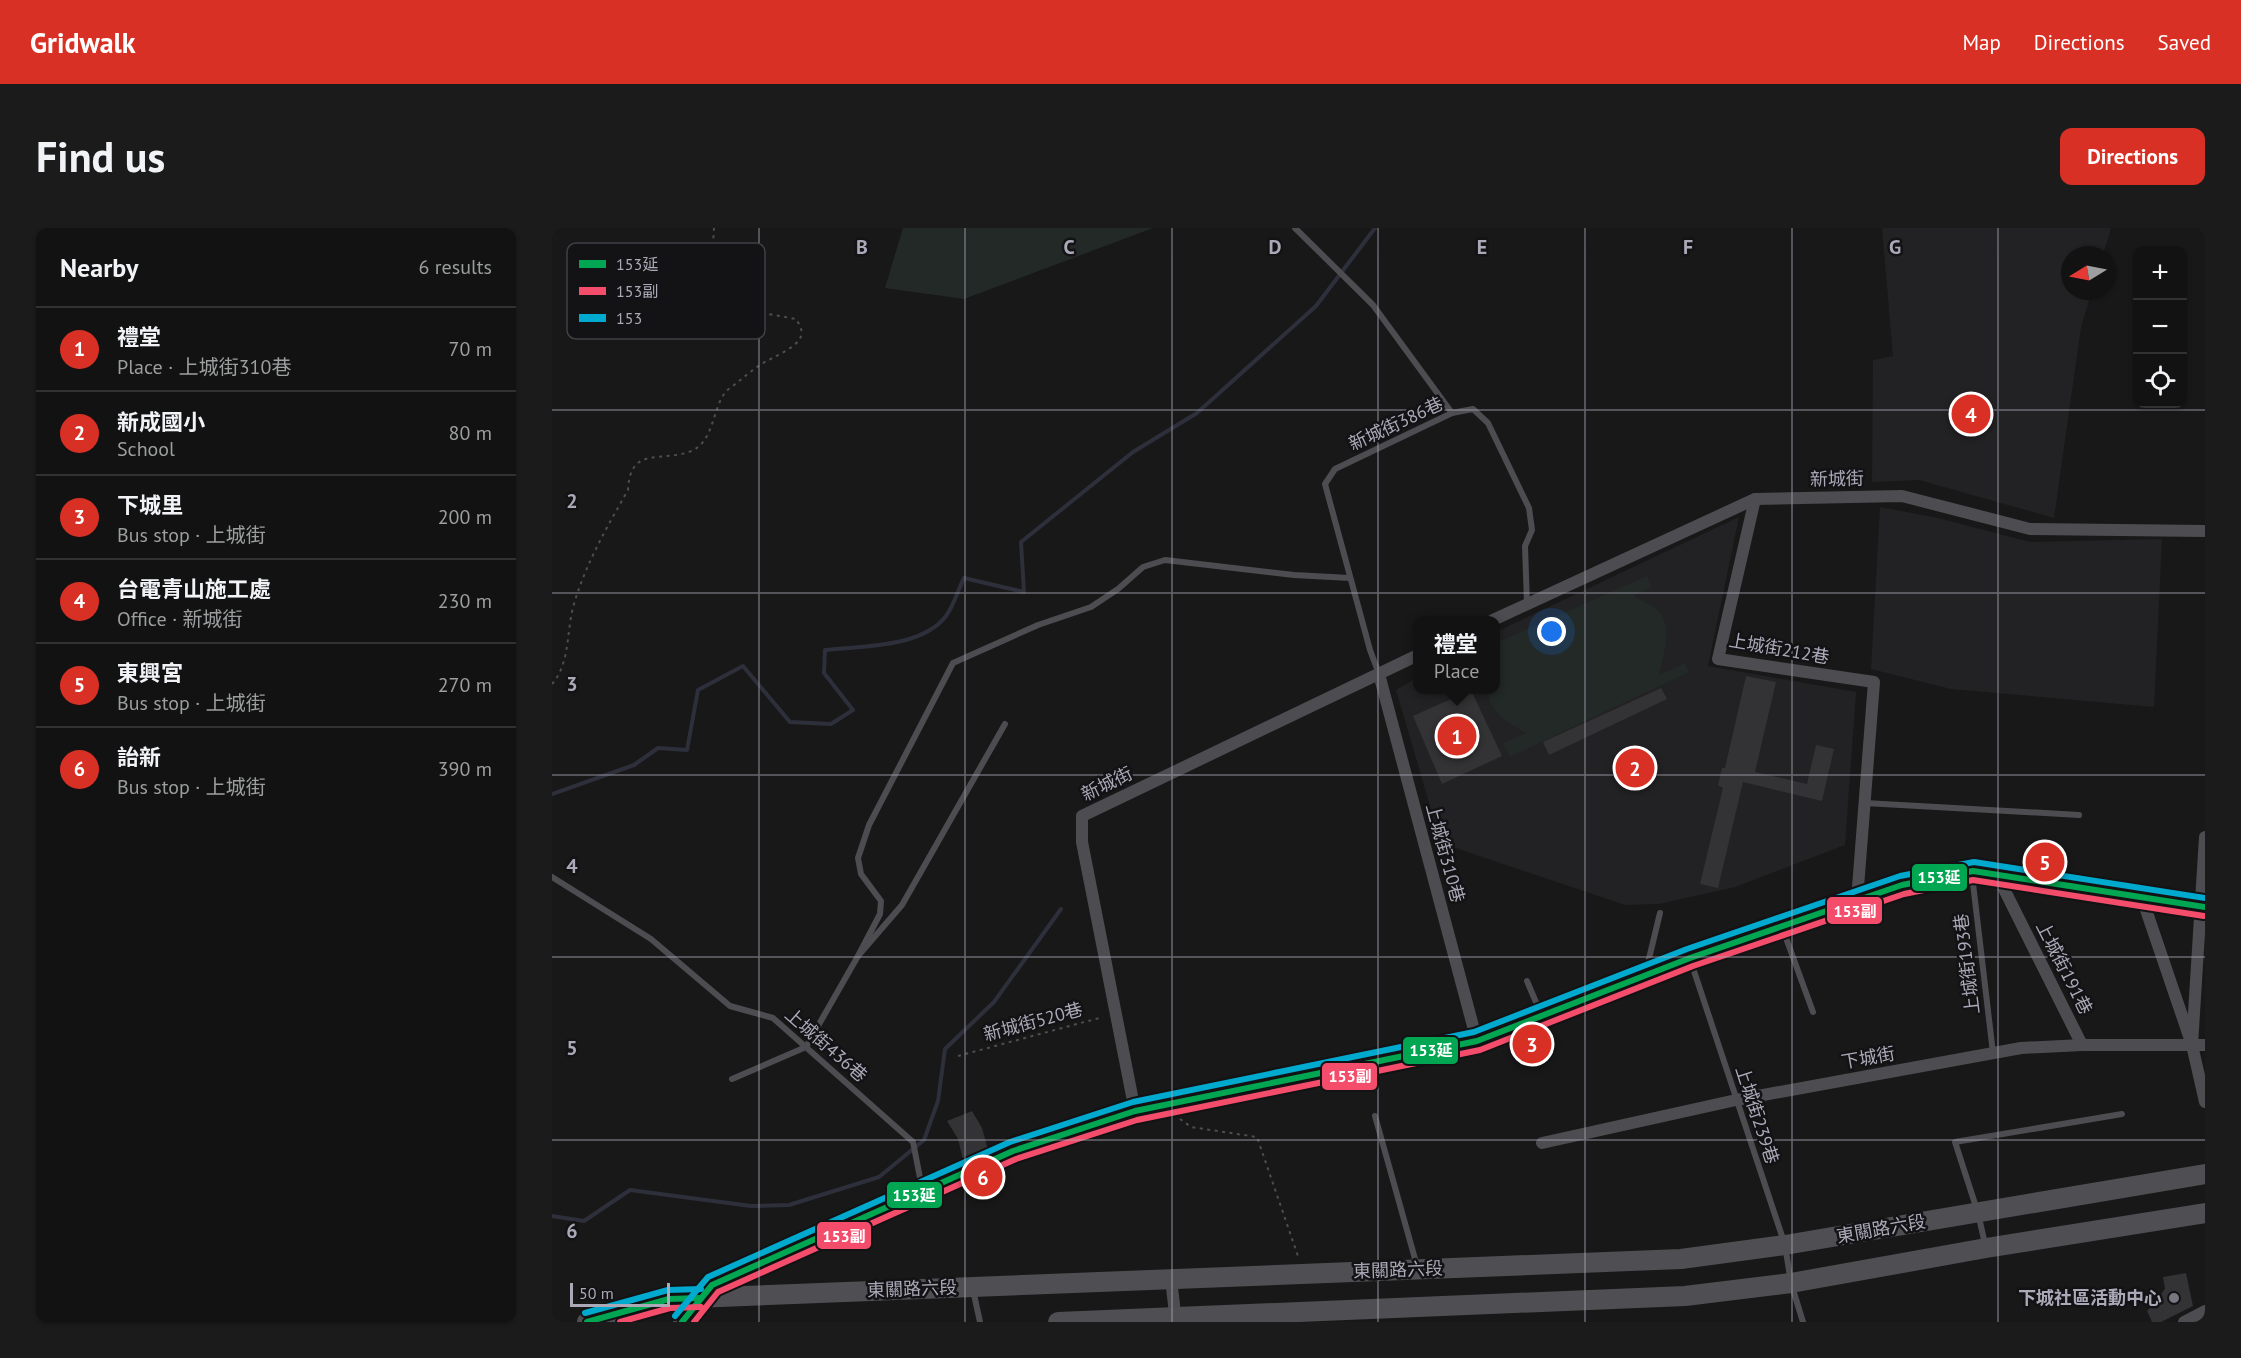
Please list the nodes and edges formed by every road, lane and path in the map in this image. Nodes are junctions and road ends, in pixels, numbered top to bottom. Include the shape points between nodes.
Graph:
1 (714, 228) edge
2 (1295, 228) edge
3 (713, 243) edge
4 (765, 313) edge
5 (1452, 413) junction
6 (1755, 499) junction
7 (2205, 531) edge
8 (1350, 578) junction
9 (1527, 605) junction
10 (1500, 618) edge
11 (1413, 658) edge
12 (1379, 674) junction
13 (552, 684) edge
14 (1005, 724) dead end
15 (1865, 803) junction
16 (2079, 815) dead end
17 (2205, 837) edge
18 (1973, 871) junction
19 (1997, 875) junction
20 (552, 877) edge
21 (2142, 898) junction
22 (1857, 900) junction
23 (2203, 907) edge
24 (1660, 913) dead end
25 (1782, 926) junction
26 (858, 956) junction
27 (1690, 958) junction
28 (1645, 976) junction
29 (1527, 981) dead end
30 (1813, 1012) dead end
31 (1115, 1014) junction
32 (1542, 1016) junction
33 (1477, 1041) junction
34 (2082, 1045) junction
35 (2192, 1045) junction
36 (2205, 1045) edge
37 (806, 1047) junction
38 (1993, 1053) junction
39 (958, 1056) dead end
40 (732, 1078) dead end
41 (1736, 1100) junction
42 (2205, 1102) edge
43 (1162, 1106) junction
44 (1135, 1111) junction
45 (2122, 1114) dead end
46 (1375, 1116) dead end
47 (1542, 1143) dead end
48 (2205, 1174) edge
49 (923, 1191) junction
50 (1978, 1213) junction
51 (2205, 1213) edge
52 (1785, 1245) junction
53 (1986, 1248) junction
54 (1418, 1270) junction
55 (1304, 1273) junction
56 (1171, 1279) junction
57 (1791, 1283) junction
58 (972, 1287) junction
59 (701, 1298) junction
60 (2205, 1311) edge
61 (1176, 1320) edge
62 (587, 1322) edge
63 (682, 1322) edge
64 (980, 1322) edge
65 (1058, 1322) edge
66 (1803, 1322) edge
67 (2184, 1322) edge

1 - 3 path
2 - 5 lane via 1373,305
4 - 13 path via 796,319 801,337 724,393 701,445 690,452 648,457 634,465 627,490 590,557 573,606 564,660
5 - 8 lane, 新城街386巷 via 1335,469 1325,484
5 - 9 lane, 新城街386巷 via 1473,409 1488,423 1529,508 1532,530 1525,546
6 - 7 street, 新城街 via 1902,496 2030,529
6 - 9 street, 新城街
6 - 15 street, 上城街212巷 via 1718,659 1874,682
8 - 12 lane, 新城街386巷
8 - 26 lane via 1165,560 1143,567 1091,607 1038,625 953,663 869,825 858,858 861,874 881,901 880,914
9 - 10 street, 新城街
11 - 12 street, 新城街
12 - 31 street, 新城街 via 1082,816 1082,842
12 - 33 street, 上城街310巷
14 - 26 lane via 902,905
15 - 16 lane
15 - 22 street, 上城街212巷
17 - 23 street
18 - 19 street
18 - 22 street via 1902,885
18 - 38 lane, 上城街193巷
19 - 21 street
19 - 34 street, 上城街191巷
20 - 37 lane, 上城街436巷 via 651,939 730,1006 773,1018
21 - 23 street
21 - 35 street
22 - 25 street
23 - 35 street
24 - 28 lane
25 - 27 street
25 - 30 lane
26 - 37 lane
27 - 28 street
27 - 41 lane, 上城街239巷
28 - 32 street
29 - 32 lane
31 - 39 path, 新城街520巷
31 - 44 street, 新城街
32 - 33 street
33 - 43 street
34 - 35 street, 下城街
34 - 38 street, 下城街
35 - 36 street, 下城街
35 - 42 street
37 - 40 lane
37 - 49 lane, 上城街436巷 via 913,1142
38 - 41 street, 下城街
41 - 47 street, 下城街
41 - 52 lane, 上城街239巷
43 - 44 street
43 - 55 path via 1191,1127 1257,1137
44 - 49 street via 1013,1151
45 - 50 lane via 1955,1142
46 - 54 lane
48 - 50 main road, 東關路六段
49 - 59 street via 712,1285
50 - 52 main road, 東關路六段
50 - 53 lane
51 - 53 main road, 東關路六段
52 - 54 main road, 東關路六段 via 1681,1259
52 - 57 lane, 上城街239巷
53 - 57 main road, 東關路六段
54 - 55 main road, 東關路六段
55 - 56 main road, 東關路六段
56 - 58 main road, 東關路六段
56 - 61 street
57 - 61 main road, 東關路六段 via 1685,1296
57 - 66 lane, 上城街239巷
58 - 59 main road, 東關路六段
58 - 64 lane
59 - 62 main road, 東關路六段 via 669,1299
59 - 63 street
60 - 67 street
61 - 65 main road, 東關路六段

